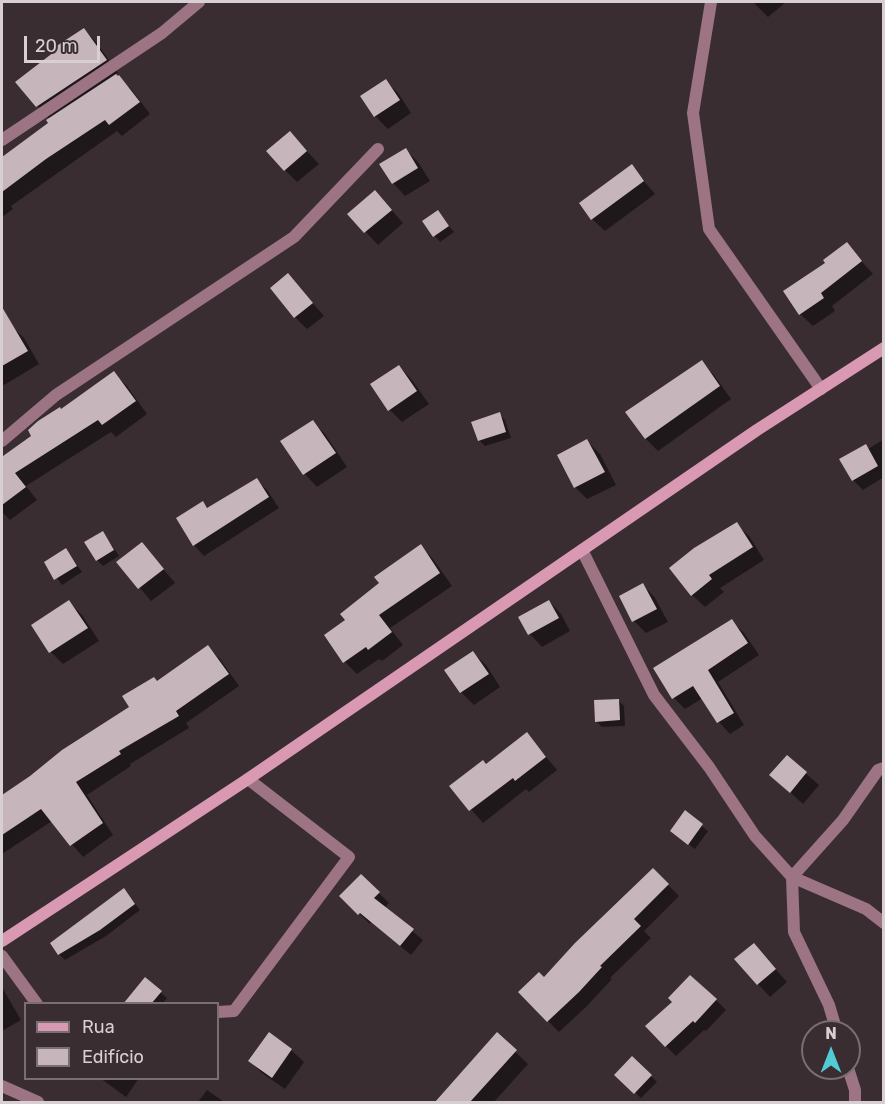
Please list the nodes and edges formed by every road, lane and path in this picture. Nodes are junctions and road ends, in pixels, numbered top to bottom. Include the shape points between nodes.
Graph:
1 (199, 2) edge
2 (711, 2) edge
3 (2, 140) edge
4 (378, 149) dead end
5 (884, 348) edge
6 (821, 389) junction
7 (2, 441) edge
8 (582, 550) junction
9 (884, 768) edge
10 (248, 779) junction
11 (792, 877) junction
12 (884, 923) edge
13 (2, 941) edge
14 (2, 956) edge
15 (36, 1002) edge
16 (219, 1012) edge
17 (833, 1020) edge
18 (852, 1080) edge
19 (2, 1086) edge
20 (38, 1102) edge
21 (855, 1102) edge

1 - 3 street via 162,33
2 - 6 street via 693,113 709,229
4 - 7 street via 294,237 56,395
5 - 6 street
6 - 8 street
8 - 10 street
8 - 11 street via 654,695 755,836
9 - 11 street via 878,770 843,820
10 - 13 street
10 - 16 street via 349,856 234,1011
11 - 12 street via 866,909
11 - 17 street via 794,932
14 - 15 street
18 - 21 street
19 - 20 street

